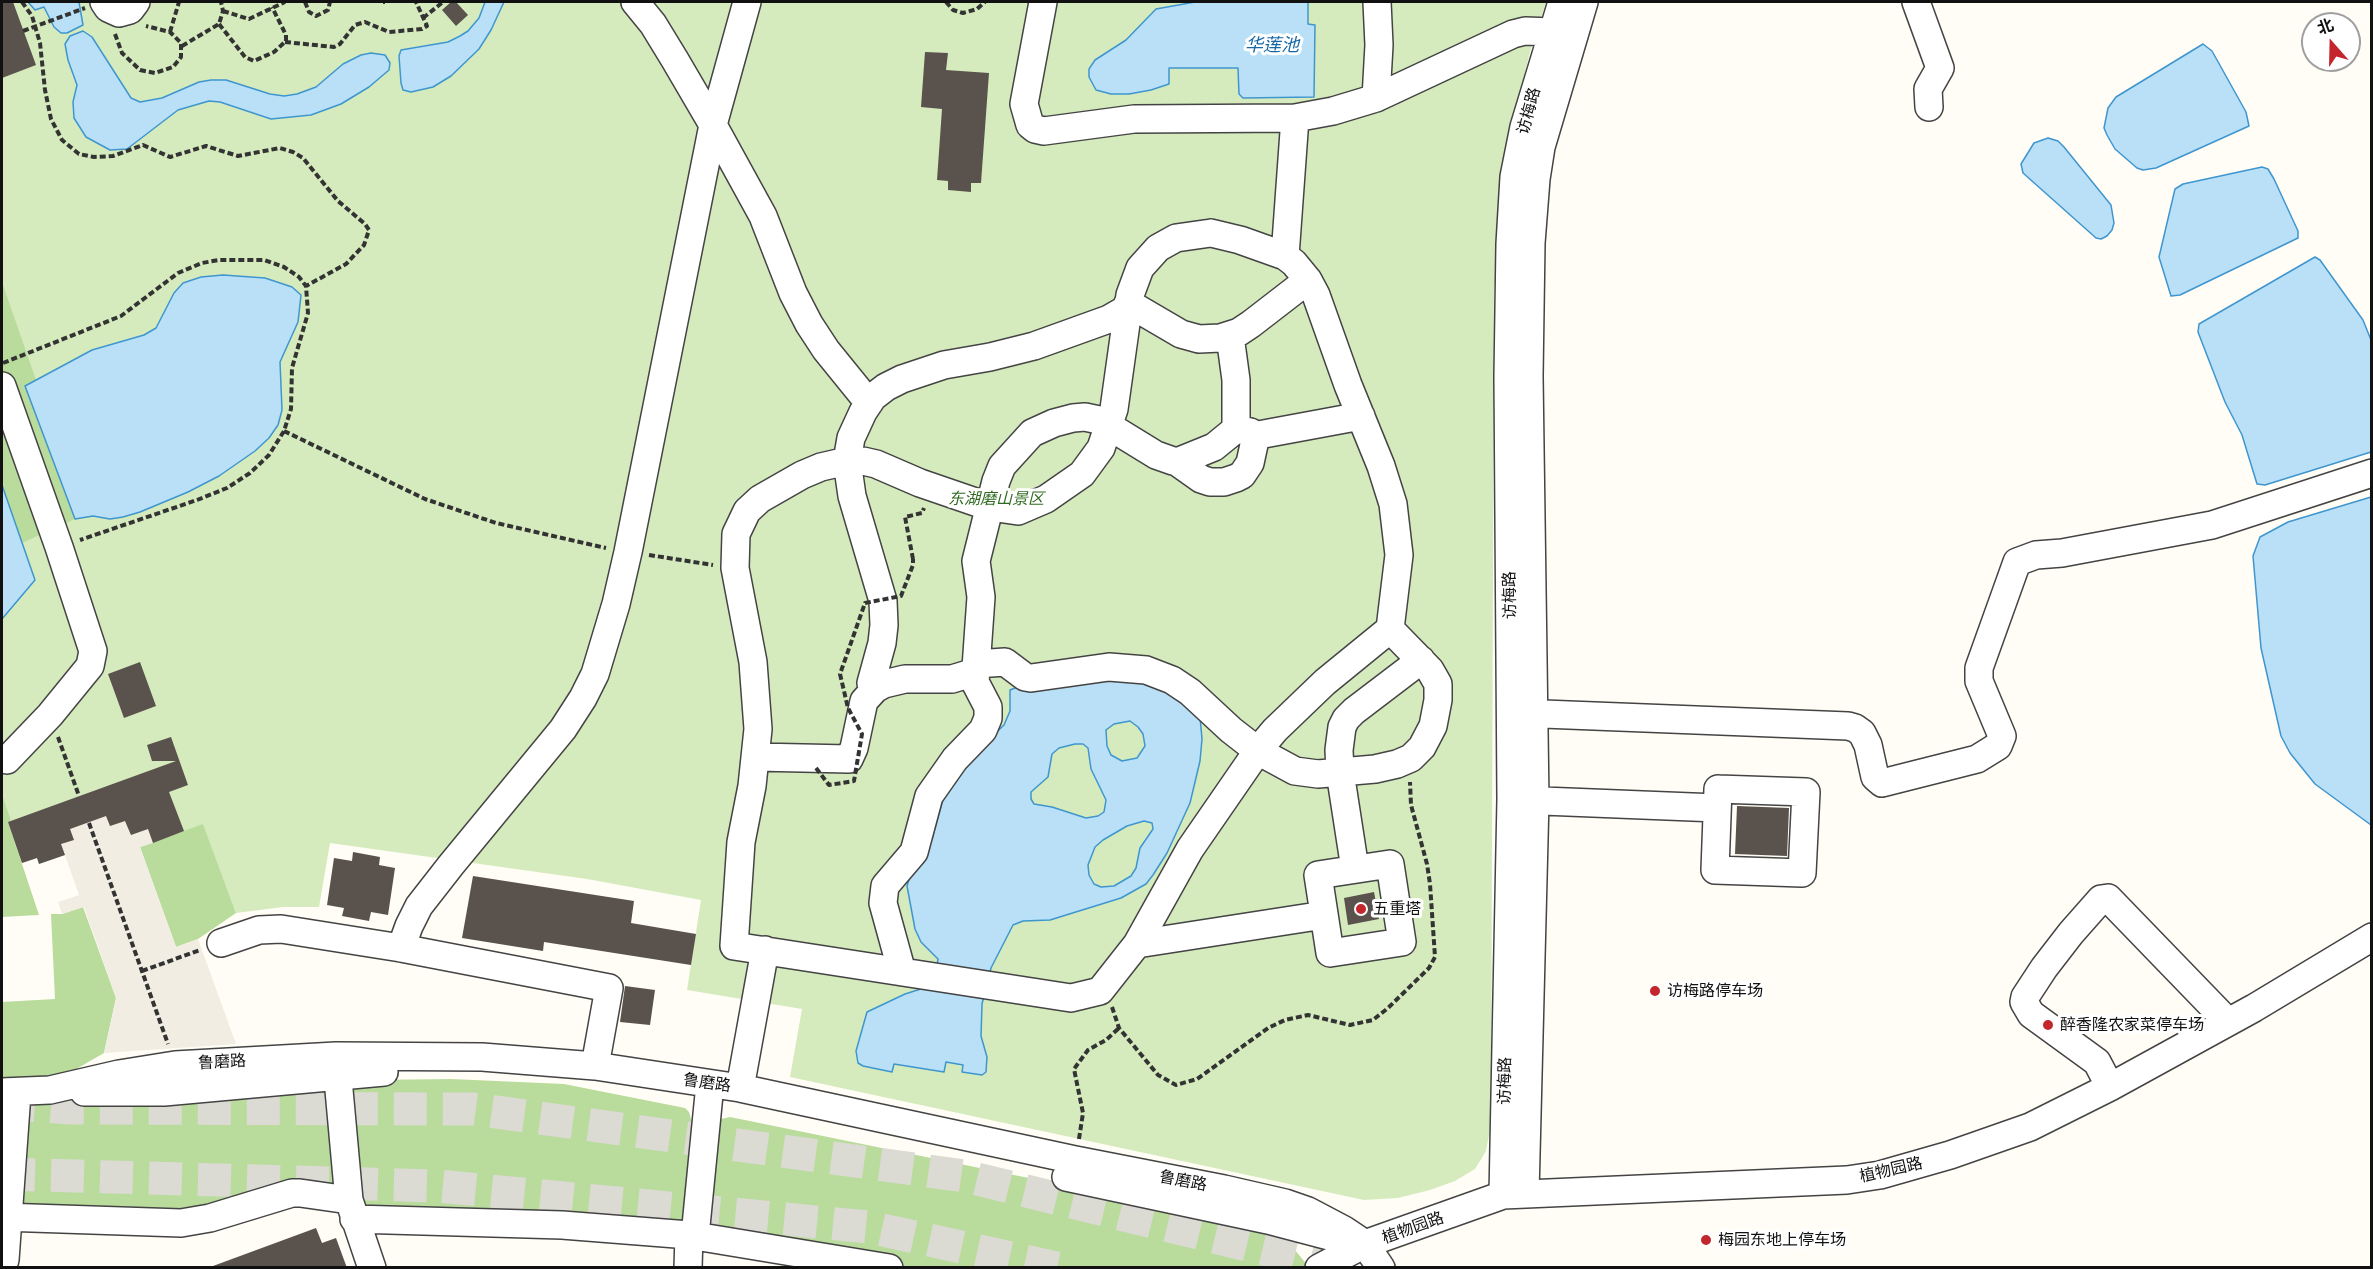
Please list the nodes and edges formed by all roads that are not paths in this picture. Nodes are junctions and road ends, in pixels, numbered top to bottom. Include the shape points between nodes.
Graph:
1 (635, 2) edge
2 (747, 2) edge
3 (1043, 2) edge
4 (1377, 2) edge
5 (1562, 2) edge
6 (1584, 2) edge
7 (1916, 2) edge
8 (1563, 35) junction
9 (1376, 98) junction
10 (1929, 107) dead end
11 (1295, 118) junction
12 (713, 125) junction
13 (1285, 256) junction
14 (1308, 280) junction
15 (1128, 305) junction
16 (1230, 336) junction
17 (2, 386) edge
18 (869, 403) junction
19 (1361, 416) junction
20 (1109, 425) junction
21 (1244, 432) junction
22 (847, 461) junction
23 (1188, 462) junction
24 (2372, 473) edge
25 (990, 507) junction
26 (1390, 630) junction
27 (1420, 660) junction
28 (976, 668) junction
29 (873, 690) junction
30 (1523, 713) junction
31 (1258, 751) junction
32 (756, 757) junction
33 (7, 760) dead end
34 (1340, 772) junction
35 (1523, 800) junction
36 (1717, 808) dead end
37 (1355, 869) junction
38 (1324, 915) junction
39 (2372, 937) edge
40 (221, 942) road end
41 (1137, 944) junction
42 (401, 948) junction
43 (765, 950) junction
44 (902, 972) junction
45 (2228, 1022) junction
46 (337, 1066) junction
47 (595, 1066) junction
48 (2110, 1087) junction
49 (740, 1088) junction
50 (50, 1090) junction
51 (709, 1092) junction
52 (9, 1093) edge
53 (1514, 1194) junction
54 (352, 1209) junction
55 (12, 1218) edge
56 (695, 1236) junction
57 (1365, 1244) junction
58 (5, 1260) dead end
59 (372, 1268) edge
60 (688, 1268) edge
61 (701, 1268) edge
62 (889, 1268) edge
63 (1319, 1268) edge
64 (1381, 1268) edge

1 - 12 street via 653,24
2 - 12 street
3 - 11 street via 1024,104 1028,121 1035,129 1134,119
4 - 9 street
5 - 8 street, 访梅路
6 - 8 street, 访梅路
7 - 10 street via 1940,68 1928,89
8 - 9 street via 1525,31 1513,34
8 - 30 street, 访梅路 via 1519,288
9 - 11 street
11 - 13 street
12 - 18 street via 763,216 809,324
12 - 42 street via 628,552 595,674 563,729 433,887 409,926
13 - 14 street
13 - 15 street via 1211,233 1176,238 1158,248 1140,268
14 - 16 street
14 - 19 street
15 - 16 street via 1191,338
15 - 18 street via 1109,319 1034,346 917,373 886,387
15 - 20 street
16 - 21 street
17 - 33 street via 92,643 93,659 50,715
18 - 22 street via 856,426
19 - 21 street
19 - 26 street via 1395,516 1399,555
20 - 23 street via 1156,455
20 - 25 street via 1090,466 1058,491 1018,511
20 - 25 street via 1092,418 1072,418 1032,433 1002,466
21 - 23 street
21 - 23 street via 1254,443 1250,463 1242,475 1210,482 1201,479
22 - 25 street via 876,464
22 - 29 street via 852,496 883,601 884,625
22 - 32 street via 802,475 760,499 747,511 736,534 735,568 757,691
24 - 30 street via 2212,525 2036,555 2017,562 1979,668 1979,681 2002,735 1998,746 1977,759 1882,783 1875,777 1862,733 1848,726
25 - 28 street via 976,561 981,597
26 - 27 street
26 - 31 street via 1325,682
27 - 34 street via 1346,719 1341,734
27 - 34 street via 1435,676 1439,691 1433,726 1422,747 1398,764
28 - 29 street via 952,679 892,681
28 - 31 street via 1005,662 1031,678 1109,667 1146,670 1190,692
28 - 44 street via 976,686 989,713 986,725 929,796 914,852 885,886 883,903
29 - 32 street via 864,701 849,759
30 - 35 street, 访梅路
31 - 34 street via 1295,771
31 - 41 street via 1190,849
32 - 43 street via 741,842 734,946
34 - 37 street
35 - 36 street
35 - 53 street, 访梅路
37 - 38 street via 1318,875
37 - 38 street via 1390,864 1402,942 1330,953
38 - 41 street
39 - 45 street, 植物园路
40 - 42 street via 275,928
41 - 44 street via 1104,988 1071,998
42 - 47 street via 609,988
43 - 44 street
43 - 49 street
45 - 48 street, 植物园路
45 - 48 street via 2108,898 2101,899 2044,968 2024,1002 2031,1014 2097,1062
46 - 47 street, 鲁磨路 via 482,1057
46 - 50 street via 164,1092
46 - 50 street, 鲁磨路 via 175,1065
46 - 51 street via 545,1074
46 - 54 street
47 - 51 street, 鲁磨路
48 - 53 street, 植物园路 via 2030,1127 1880,1175 1805,1183
49 - 51 street, 鲁磨路
49 - 57 street, 鲁磨路 via 1285,1203 1326,1219
50 - 52 street, 鲁磨路
51 - 56 street
51 - 57 street
52 - 55 street
53 - 57 street, 植物园路
54 - 55 street via 292,1193 210,1218 181,1222
54 - 56 street
54 - 59 street
55 - 58 street
56 - 60 street
56 - 61 street
56 - 62 street
57 - 63 street, 植物园路
57 - 64 street, 鲁磨路

